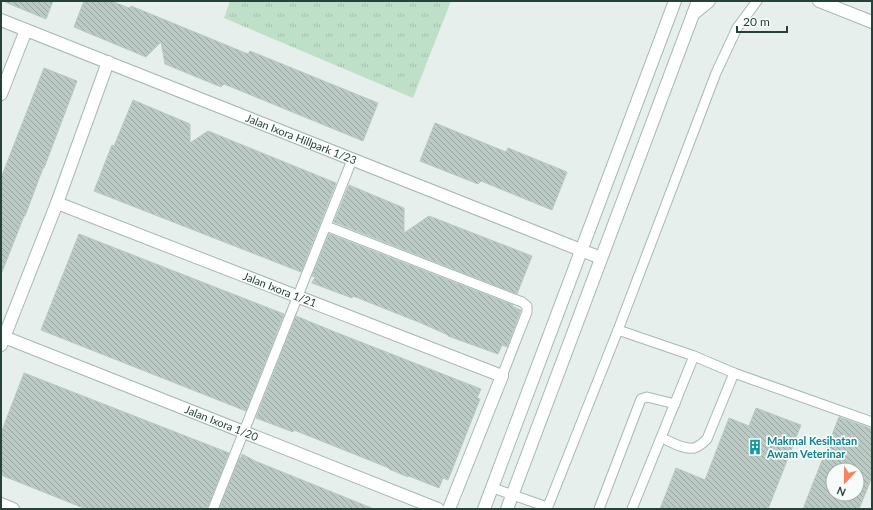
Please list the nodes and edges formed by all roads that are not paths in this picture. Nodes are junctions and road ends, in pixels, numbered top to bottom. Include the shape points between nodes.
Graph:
1 (698, 1) edge
2 (709, 1) edge
3 (757, 1) edge
4 (819, 1) edge
5 (673, 3) edge
6 (693, 15) junction
7 (1, 20) edge
8 (872, 22) edge
9 (26, 30) junction
10 (108, 62) junction
11 (1, 94) edge
12 (352, 160) junction
13 (58, 203) junction
14 (326, 226) junction
15 (581, 251) junction
16 (601, 258) junction
17 (298, 297) junction
18 (618, 330) junction
19 (3, 340) edge
20 (694, 356) junction
21 (734, 373) junction
22 (502, 376) junction
23 (675, 404) junction
24 (872, 422) edge
25 (244, 432) junction
26 (662, 438) junction
27 (493, 488) junction
28 (512, 495) junction
29 (547, 508) edge
30 (213, 509) edge
31 (438, 509) edge
32 (449, 509) edge
33 (484, 509) edge
34 (507, 509) edge
35 (599, 509) edge
36 (632, 509) edge

1 - 6 street
2 - 6 street
3 - 18 lane via 737,28 716,73
4 - 8 street
5 - 15 street
6 - 16 street
7 - 9 street, Jalan Ixora Hillpark 1/23
9 - 10 street, Jalan Ixora Hillpark 1/23
9 - 11 street
10 - 12 street, Jalan Ixora Hillpark 1/23
10 - 13 street
12 - 14 lane
12 - 15 street, Jalan Ixora Hillpark 1/23
13 - 17 street, Jalan Ixora 1/21
13 - 19 street
14 - 17 lane
14 - 22 lane via 527,306 527,312
15 - 16 street, Jalan Ixora Hillpark 1/23
15 - 27 street
16 - 28 street
17 - 22 street, Jalan Ixora 1/21
17 - 25 lane
18 - 20 lane
18 - 29 lane
19 - 25 street, Jalan Ixora 1/20
20 - 21 lane
20 - 23 lane
21 - 24 lane
21 - 26 lane via 707,439 702,444 694,448 684,447
22 - 32 street
23 - 26 lane
23 - 35 lane via 647,397 641,399
25 - 30 lane
25 - 31 street, Jalan Ixora 1/20
26 - 36 lane
27 - 28 lane
27 - 33 street
28 - 29 lane
28 - 34 street

